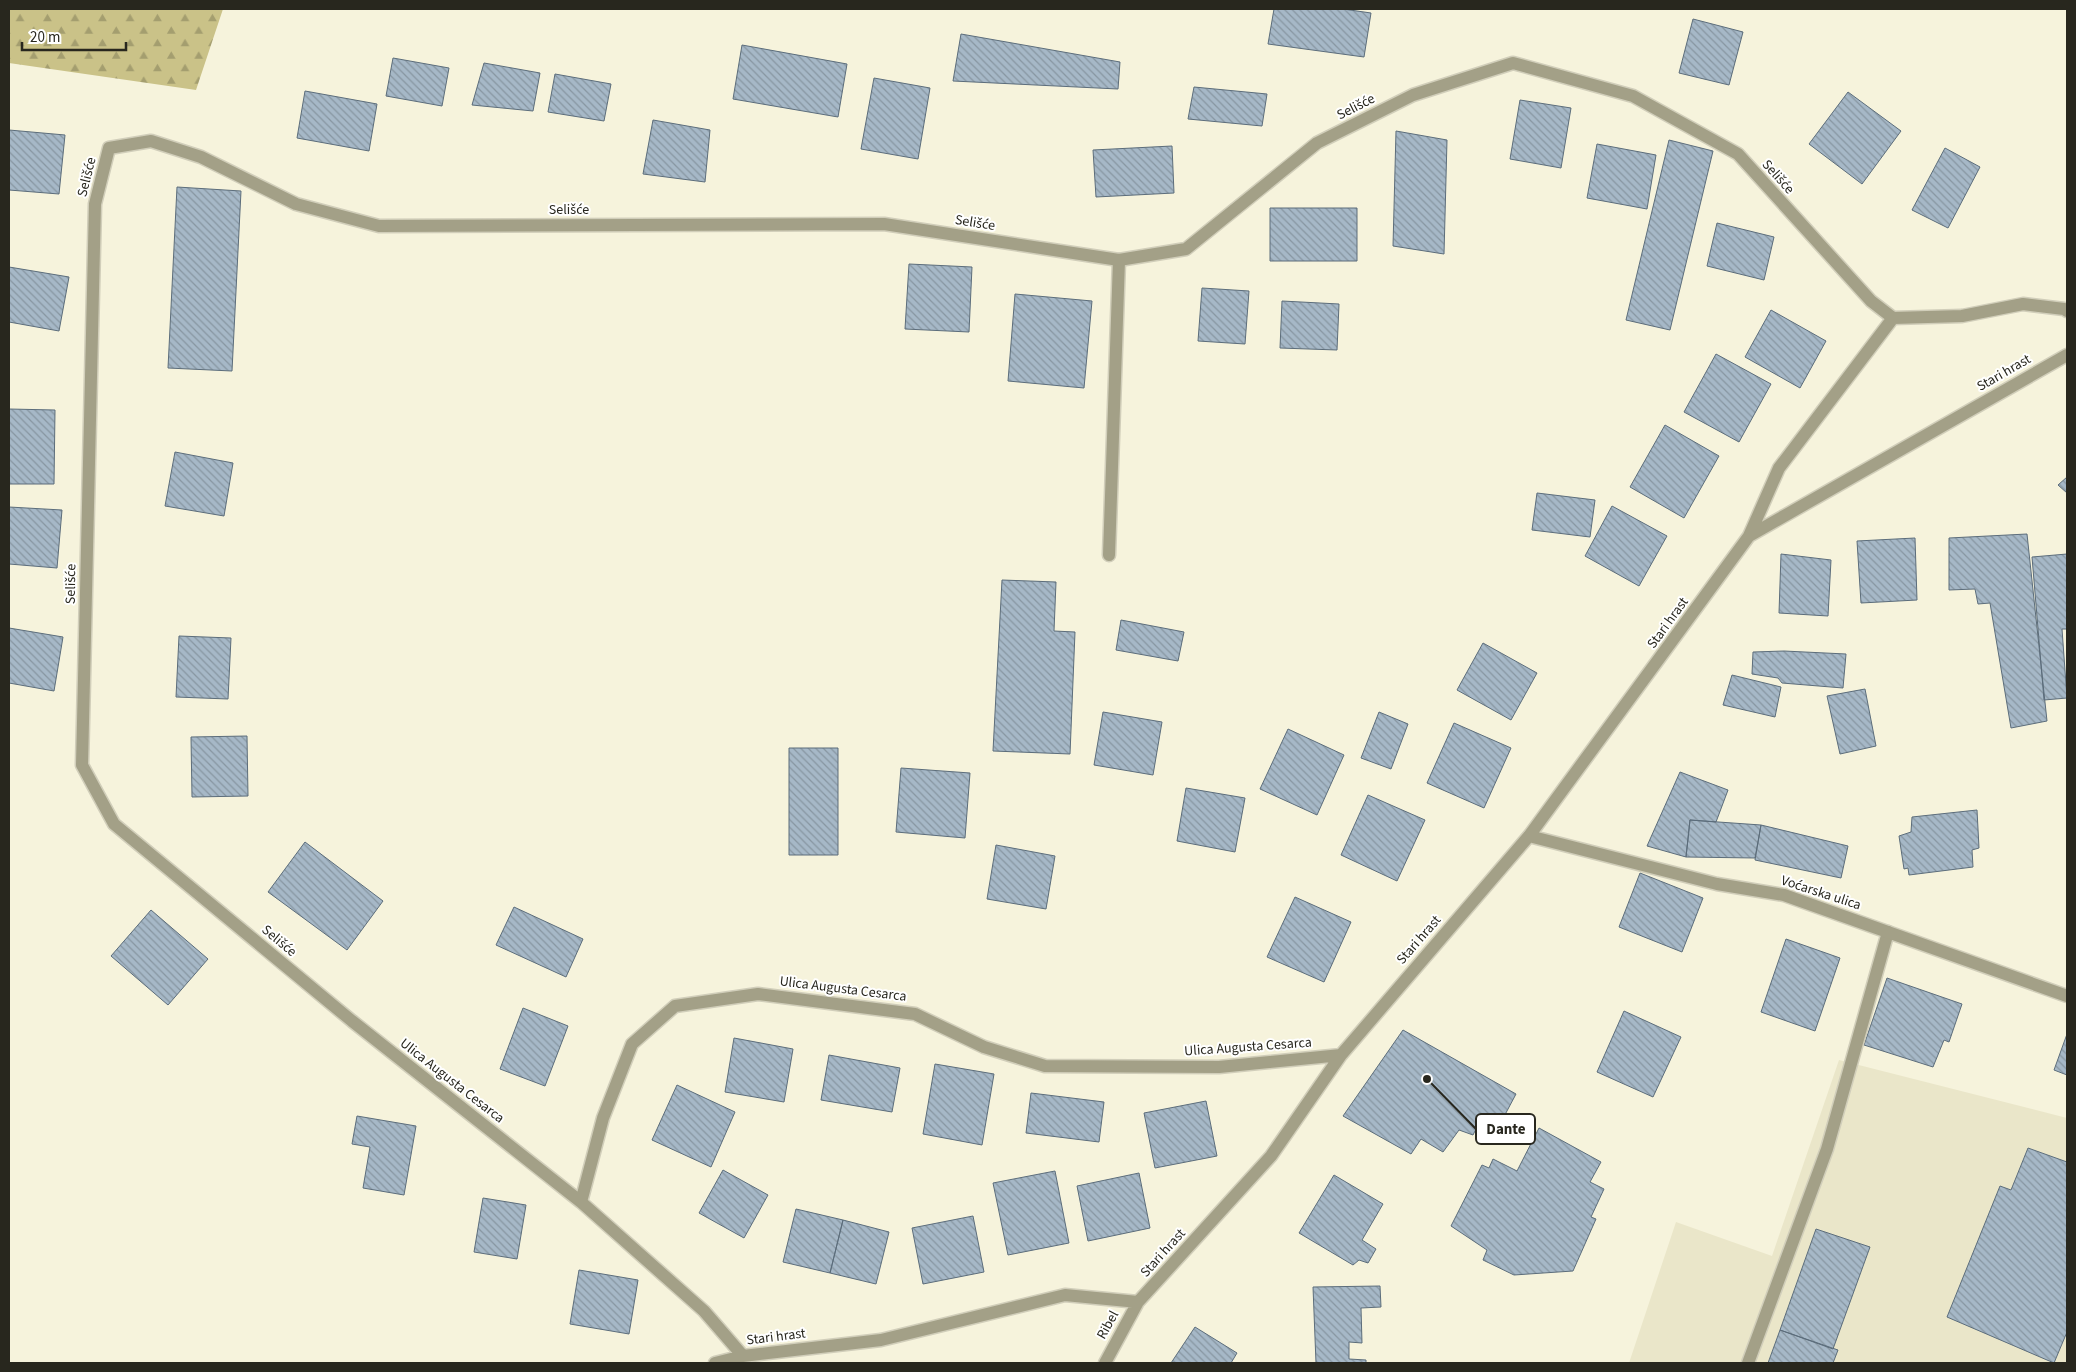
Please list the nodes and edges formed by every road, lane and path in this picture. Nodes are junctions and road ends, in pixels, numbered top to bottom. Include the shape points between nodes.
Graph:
1 (1119, 260) junction
2 (2067, 311) edge
3 (1893, 318) junction
4 (2067, 355) edge
5 (1749, 536) junction
6 (1109, 555) dead end
7 (1530, 836) junction
8 (1888, 932) junction
9 (2067, 996) edge
10 (352, 1021) joint
11 (1341, 1054) junction
12 (581, 1202) junction
13 (1138, 1302) junction
14 (744, 1356) junction
15 (714, 1363) edge
16 (1105, 1363) edge
17 (1748, 1363) edge

1 - 3 street, Selišće via 1186,249 1317,143 1413,95 1514,63 1633,96 1738,154 1871,301
1 - 6 street
1 - 10 street, Selišće via 884,224 379,226 296,204 201,156 151,141 109,148 95,204 82,765 114,824
2 - 3 street via 2024,304 1962,316
3 - 5 street via 1779,468
4 - 5 street, Stari hrast
5 - 7 street, Stari hrast
7 - 8 street, Voćarska ulica via 1717,884 1784,895
7 - 11 street, Stari hrast
8 - 9 street, Voćarska ulica
8 - 17 street via 1826,1149
10 - 12 street, Ulica Augusta Cesarca
11 - 12 street, Ulica Augusta Cesarca via 1220,1067 1045,1066 984,1047 914,1014 758,994 675,1006 632,1044 603,1118
11 - 13 street, Stari hrast via 1271,1156
12 - 14 street, Ulica Augusta Cesarca via 704,1311
13 - 14 street, Stari hrast via 1065,1295 881,1340
13 - 16 street, Ribel
14 - 15 street, Stari hrast

